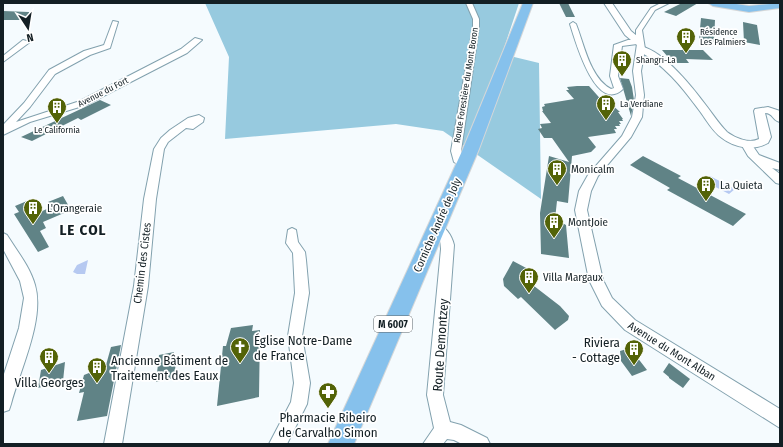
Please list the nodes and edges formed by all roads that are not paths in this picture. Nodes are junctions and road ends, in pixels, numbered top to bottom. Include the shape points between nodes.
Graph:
1 (469, 3) edge
2 (528, 3) edge
3 (608, 3) edge
4 (666, 3) edge
5 (713, 3) edge
6 (780, 3) edge
7 (115, 22) dead end
8 (573, 24) dead end
9 (198, 40) dead end
10 (26, 42) dead end
11 (640, 45) junction
12 (3, 60) edge
13 (780, 119) edge
14 (190, 127) dead end
15 (3, 132) edge
16 (746, 144) junction
17 (757, 160) junction
18 (464, 165) junction
19 (780, 167) edge
20 (780, 180) edge
21 (436, 227) junction
22 (292, 234) dead end
23 (3, 238) edge
24 (427, 249) junction
25 (446, 259) junction
26 (3, 404) edge
27 (780, 419) edge
28 (443, 430) junction
29 (113, 444) edge
30 (278, 444) edge
31 (341, 444) edge
32 (432, 444) edge
33 (482, 444) edge

1 - 18 street, Route Forestière du Mont Boron via 476,19 476,27 456,151 458,160
2 - 18 main road, Corniche André de Joly / M 6007
3 - 11 street via 628,33
4 - 11 street, Avenue du Mont Alban via 653,9 639,30
5 - 6 main road via 756,10 776,7
7 - 15 street, Avenue du Fort via 107,46 87,53 52,72
8 - 11 street via 589,70 604,88 610,91 619,89 614,76 618,45 628,42
9 - 15 street, Avenue du Fort via 184,51 83,103 27,120
10 - 12 street
11 - 16 street via 686,87 721,132
11 - 27 street, Avenue du Mont Alban via 637,71 640,95 637,117 626,137 593,175 585,191 581,210 596,280 607,302 630,325
13 - 16 street via 770,110 759,111 764,141
14 - 29 street, Chemin des Cistes via 200,120 199,118 191,120 173,132 159,149 150,199 141,286
16 - 17 street
17 - 19 street
17 - 20 street
18 - 21 main road, Corniche André de Joly / M 6007
21 - 24 main road, Corniche André de Joly / M 6007
21 - 25 street, Route Demontzey via 448,242
22 - 30 street via 292,243 299,252 300,260 302,293 295,336 302,383 299,404
23 - 26 street via 29,287 31,297 28,318 6,386
24 - 25 street via 441,253
24 - 31 main road, Corniche André de Joly / M 6007
25 - 28 street, Route Demontzey via 435,395
28 - 32 street
28 - 33 street via 455,431

